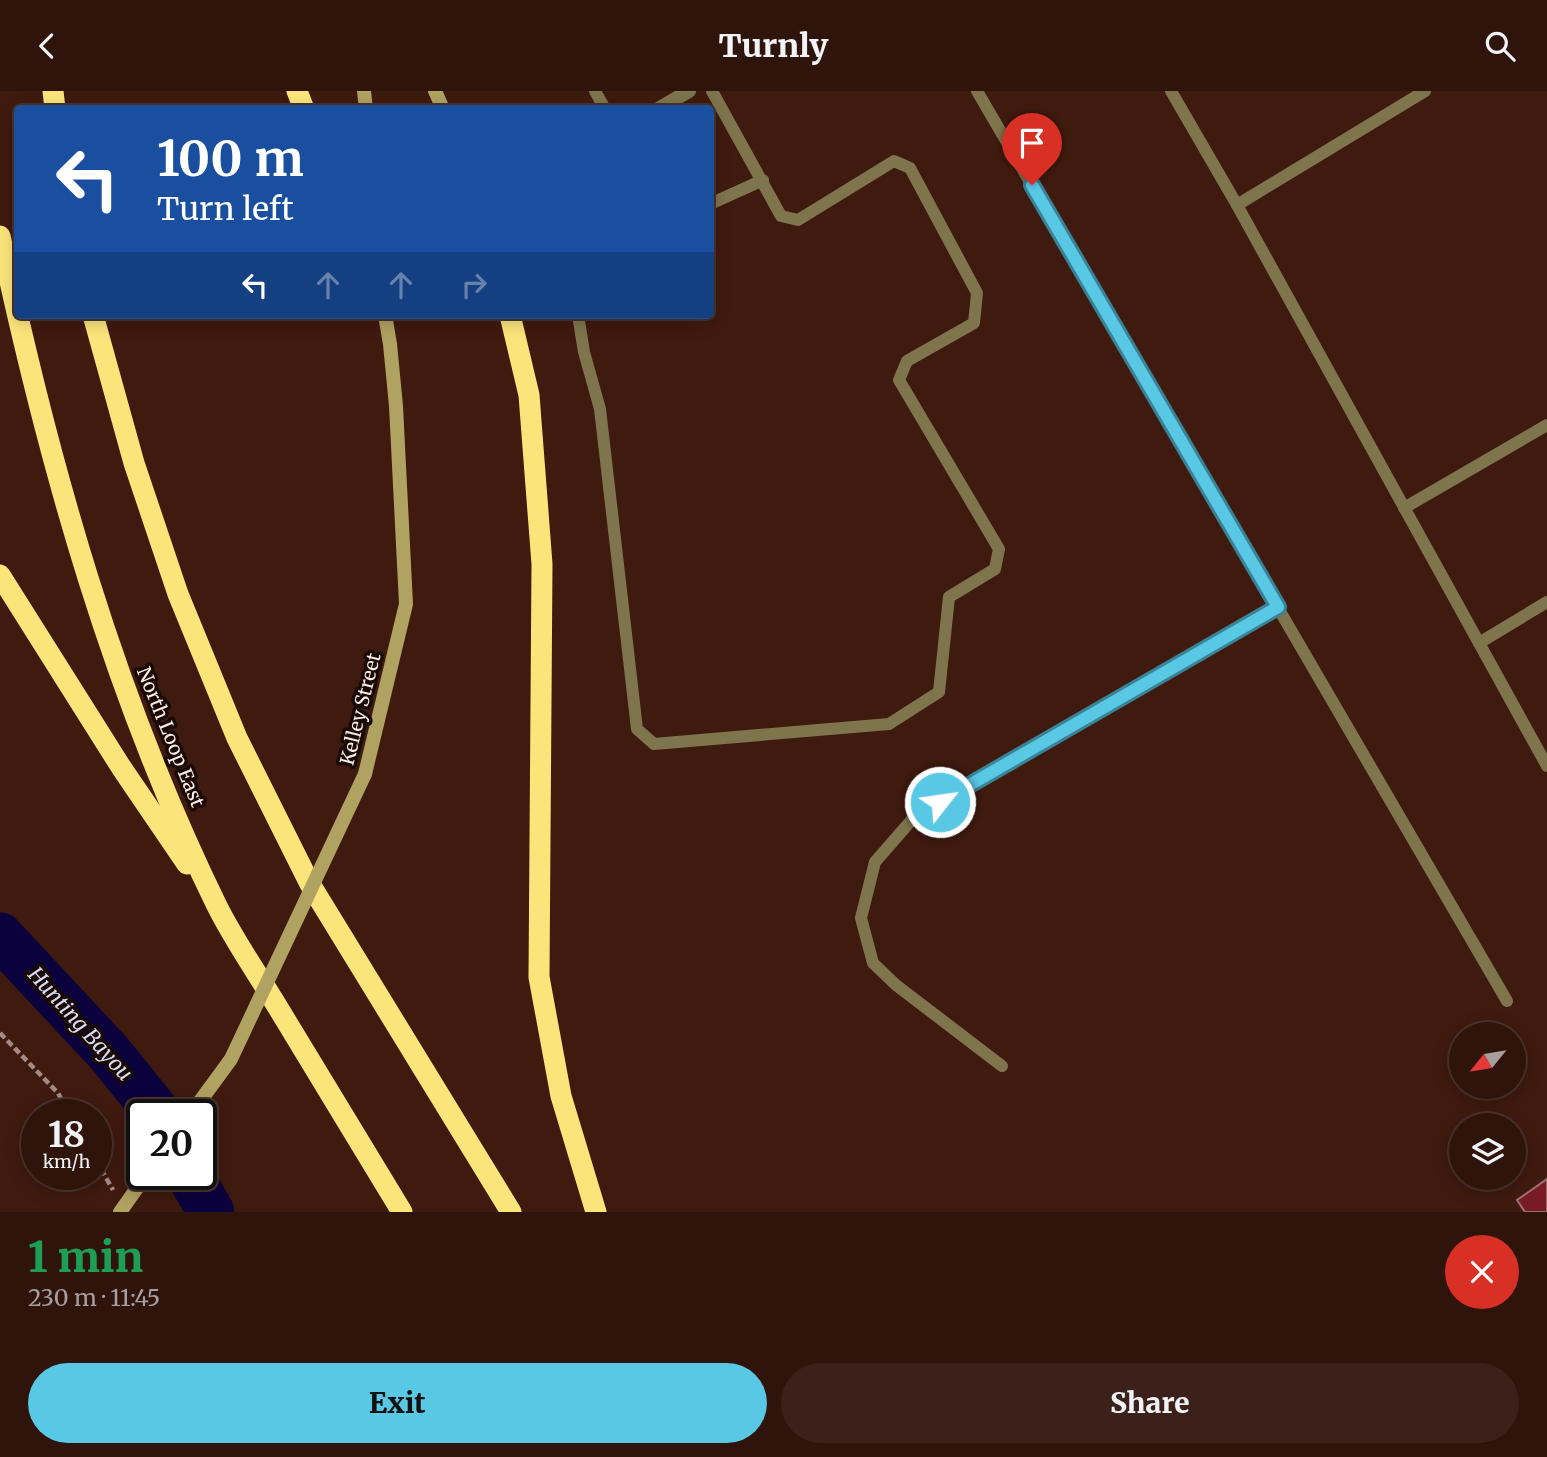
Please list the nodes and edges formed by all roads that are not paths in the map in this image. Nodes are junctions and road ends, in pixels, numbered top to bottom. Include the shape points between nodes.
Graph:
1 (689, 91) edge
2 (712, 91) edge
3 (977, 91) edge
4 (1171, 91) edge
5 (1425, 91) edge
6 (665, 105) edge
7 (763, 180) junction
8 (714, 202) edge
9 (1237, 205) junction
10 (0, 236) edge
11 (14, 302) edge
12 (18, 319) edge
13 (94, 319) edge
14 (386, 319) edge
15 (511, 319) edge
16 (579, 319) edge
17 (1547, 425) edge
18 (1404, 508) junction
19 (0, 575) edge
20 (1547, 602) edge
21 (1278, 607) junction
22 (1479, 643) junction
23 (1547, 766) edge
24 (217, 907) junction
25 (1507, 1001) dead end
26 (1002, 1066) dead end
27 (201, 1099) edge
28 (136, 1190) edge
29 (120, 1212) edge
30 (402, 1212) edge
31 (511, 1212) edge
32 (596, 1212) edge

1 - 6 street
2 - 7 lane
3 - 21 lane
4 - 9 lane
5 - 9 lane
7 - 8 lane
7 - 16 lane via 781,216 798,220 894,161 910,168 977,293 974,323 907,361 900,380 999,549 995,569 949,597 939,692 889,724 654,744 637,729 600,409
9 - 18 lane
10 - 11 highway, North Loop East
12 - 24 highway, North Loop East via 59,486 105,630 156,768
13 - 31 highway via 169,567 237,738 310,884
14 - 27 main road, Kelley Street, bridge via 396,406 406,604 365,774 230,1059
15 - 32 highway via 529,395 542,564 539,977 561,1096
17 - 18 lane
18 - 22 lane
19 - 24 highway via 121,767
20 - 22 lane
21 - 25 lane
21 - 26 lane via 916,815 875,862 861,918 873,963
22 - 23 lane
24 - 30 highway, North Loop East
28 - 29 main road, bridge

